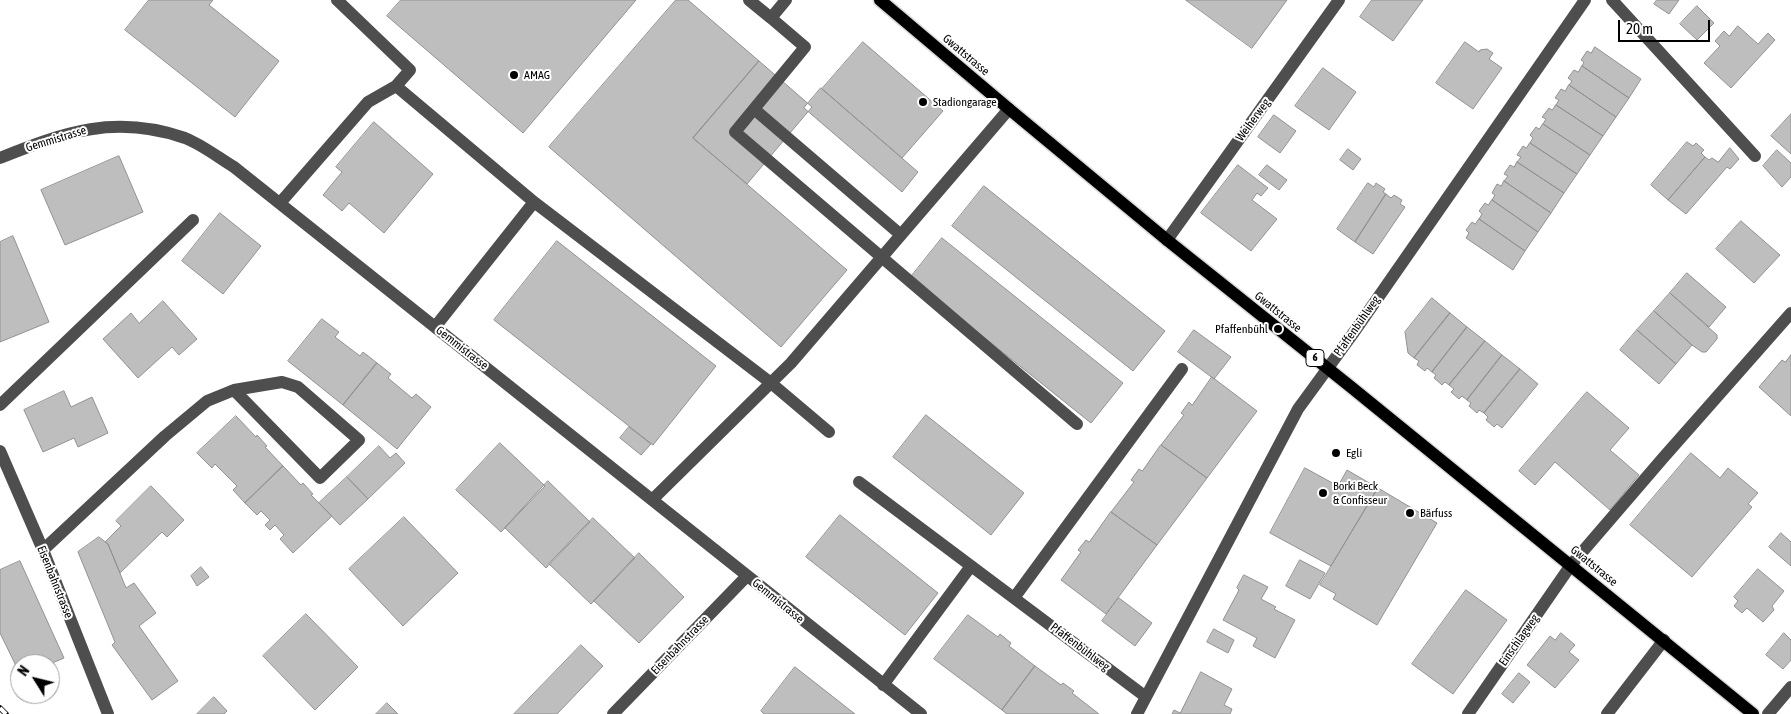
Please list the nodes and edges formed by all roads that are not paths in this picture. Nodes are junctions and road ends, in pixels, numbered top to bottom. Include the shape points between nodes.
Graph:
1 (749, 0) edge
2 (786, 0) edge
3 (880, 0) edge
4 (1339, 0) edge
5 (1584, 0) edge
6 (1612, 0) edge
7 (345, 2) edge
8 (770, 18) junction
9 (396, 86) junction
10 (754, 109) junction
11 (1008, 109) junction
12 (1756, 156) dead end
13 (0, 158) edge
14 (534, 202) junction
15 (280, 203) junction
16 (193, 220) dead end
17 (901, 235) junction
18 (1167, 240) junction
19 (882, 258) junction
20 (1791, 313) edge
21 (435, 326) junction
22 (1327, 368) junction
23 (1182, 369) dead end
24 (771, 383) junction
25 (234, 390) junction
26 (0, 405) edge
27 (1077, 424) dead end
28 (828, 432) dead end
29 (0, 451) edge
30 (859, 482) dead end
31 (653, 500) junction
32 (43, 550) junction
33 (971, 566) junction
34 (1571, 566) junction
35 (747, 576) junction
36 (1014, 598) junction
37 (1664, 640) junction
38 (883, 685) junction
39 (1791, 687) edge
40 (1146, 697) junction
41 (108, 714) edge
42 (613, 714) edge
43 (921, 714) edge
44 (1137, 714) edge
45 (1468, 714) edge
46 (1607, 714) edge
47 (1753, 714) edge
48 (1768, 714) edge

1 - 8 street
2 - 8 street
3 - 11 main road, Gwattstrasse / 6
4 - 18 street, Weiherweg
5 - 22 street, Pfaffenbühlweg
6 - 12 street
7 - 9 street via 410,70
8 - 10 street via 805,47
9 - 14 street
9 - 15 street via 368,102
10 - 17 street
10 - 19 street via 735,132
11 - 17 street
11 - 18 main road, Gwattstrasse / 6
13 - 15 street, Gemmistrasse via 48,139 91,128 136,126 186,138 234,167
14 - 21 street
14 - 24 street
15 - 21 street, Gemmistrasse
16 - 26 street
17 - 19 street
18 - 22 main road, Gwattstrasse / 6
19 - 24 street
19 - 27 street
20 - 34 street, Einschlagweg
21 - 31 street, Gemmistrasse
22 - 34 main road, Gwattstrasse / 6
22 - 40 street, Pfaffenbühlweg via 1298,408
23 - 36 street
24 - 28 street
24 - 31 street
25 - 25 street via 282,382 298,387 358,440 320,478
25 - 32 street via 207,401 165,436
29 - 32 street, Eisenbahnstrasse
30 - 33 street
31 - 35 street, Gemmistrasse
32 - 41 street, Eisenbahnstrasse
33 - 36 street, Pfaffenbühlweg
33 - 38 street
34 - 37 main road, Gwattstrasse / 6
34 - 45 street, Einschlagweg
35 - 38 street, Gemmistrasse
35 - 42 street, Eisenbahnstrasse
36 - 40 street, Pfaffenbühlweg
37 - 46 street
37 - 47 main road, Gwattstrasse / 6
38 - 43 street, Gemmistrasse
39 - 48 street
40 - 44 street, Pfaffenbühlweg

